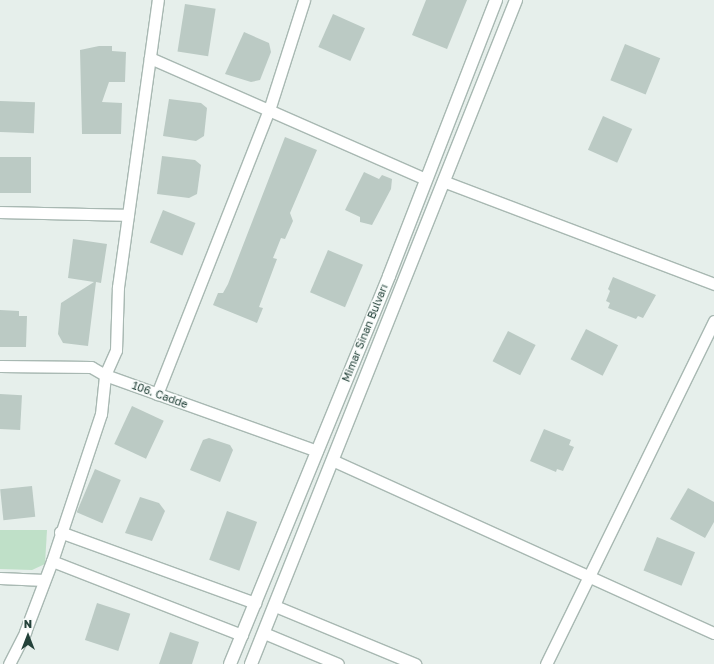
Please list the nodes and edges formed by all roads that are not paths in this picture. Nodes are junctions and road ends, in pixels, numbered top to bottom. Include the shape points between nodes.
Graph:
1 (158, 0) edge
2 (304, 0) edge
3 (496, 0) edge
4 (516, 0) edge
5 (150, 58) junction
6 (269, 110) junction
7 (426, 179) junction
8 (443, 181) junction
9 (0, 212) edge
10 (128, 215) junction
11 (714, 284) edge
12 (714, 321) edge
13 (0, 366) edge
14 (105, 376) junction
15 (157, 394) junction
16 (317, 451) junction
17 (332, 460) junction
18 (60, 532) junction
19 (52, 561) junction
20 (592, 576) junction
21 (0, 578) edge
22 (44, 580) junction
23 (255, 602) junction
24 (275, 606) junction
25 (264, 633) junction
26 (714, 633) edge
27 (242, 635) junction
28 (8, 664) edge
29 (230, 664) edge
30 (251, 664) edge
31 (338, 664) edge
32 (415, 664) edge
33 (546, 664) edge

1 - 5 street
2 - 6 street
3 - 7 main road, Mimar Sinan Bulvarı
4 - 8 main road, Mimar Sinan Bulvarı
5 - 6 street
5 - 10 street
6 - 7 street
6 - 15 street
7 - 16 main road, Mimar Sinan Bulvarı
8 - 11 street
8 - 17 main road, Mimar Sinan Bulvarı
9 - 10 street
10 - 14 street via 118,287 116,350
12 - 20 street
13 - 14 street, 106. Cadde via 91,366
14 - 15 street, 106. Cadde
14 - 18 street via 101,414
15 - 16 street, 106. Cadde
16 - 23 main road, Mimar Sinan Bulvarı
17 - 20 street
17 - 24 main road, Mimar Sinan Bulvarı
18 - 19 street
18 - 23 street
19 - 22 street
19 - 27 street
20 - 26 street
20 - 33 street
21 - 22 street
22 - 28 street via 25,632
23 - 27 main road, Mimar Sinan Bulvarı
24 - 25 main road, Mimar Sinan Bulvarı
24 - 32 street
25 - 30 main road, Mimar Sinan Bulvarı
25 - 31 street
27 - 29 main road, Mimar Sinan Bulvarı

